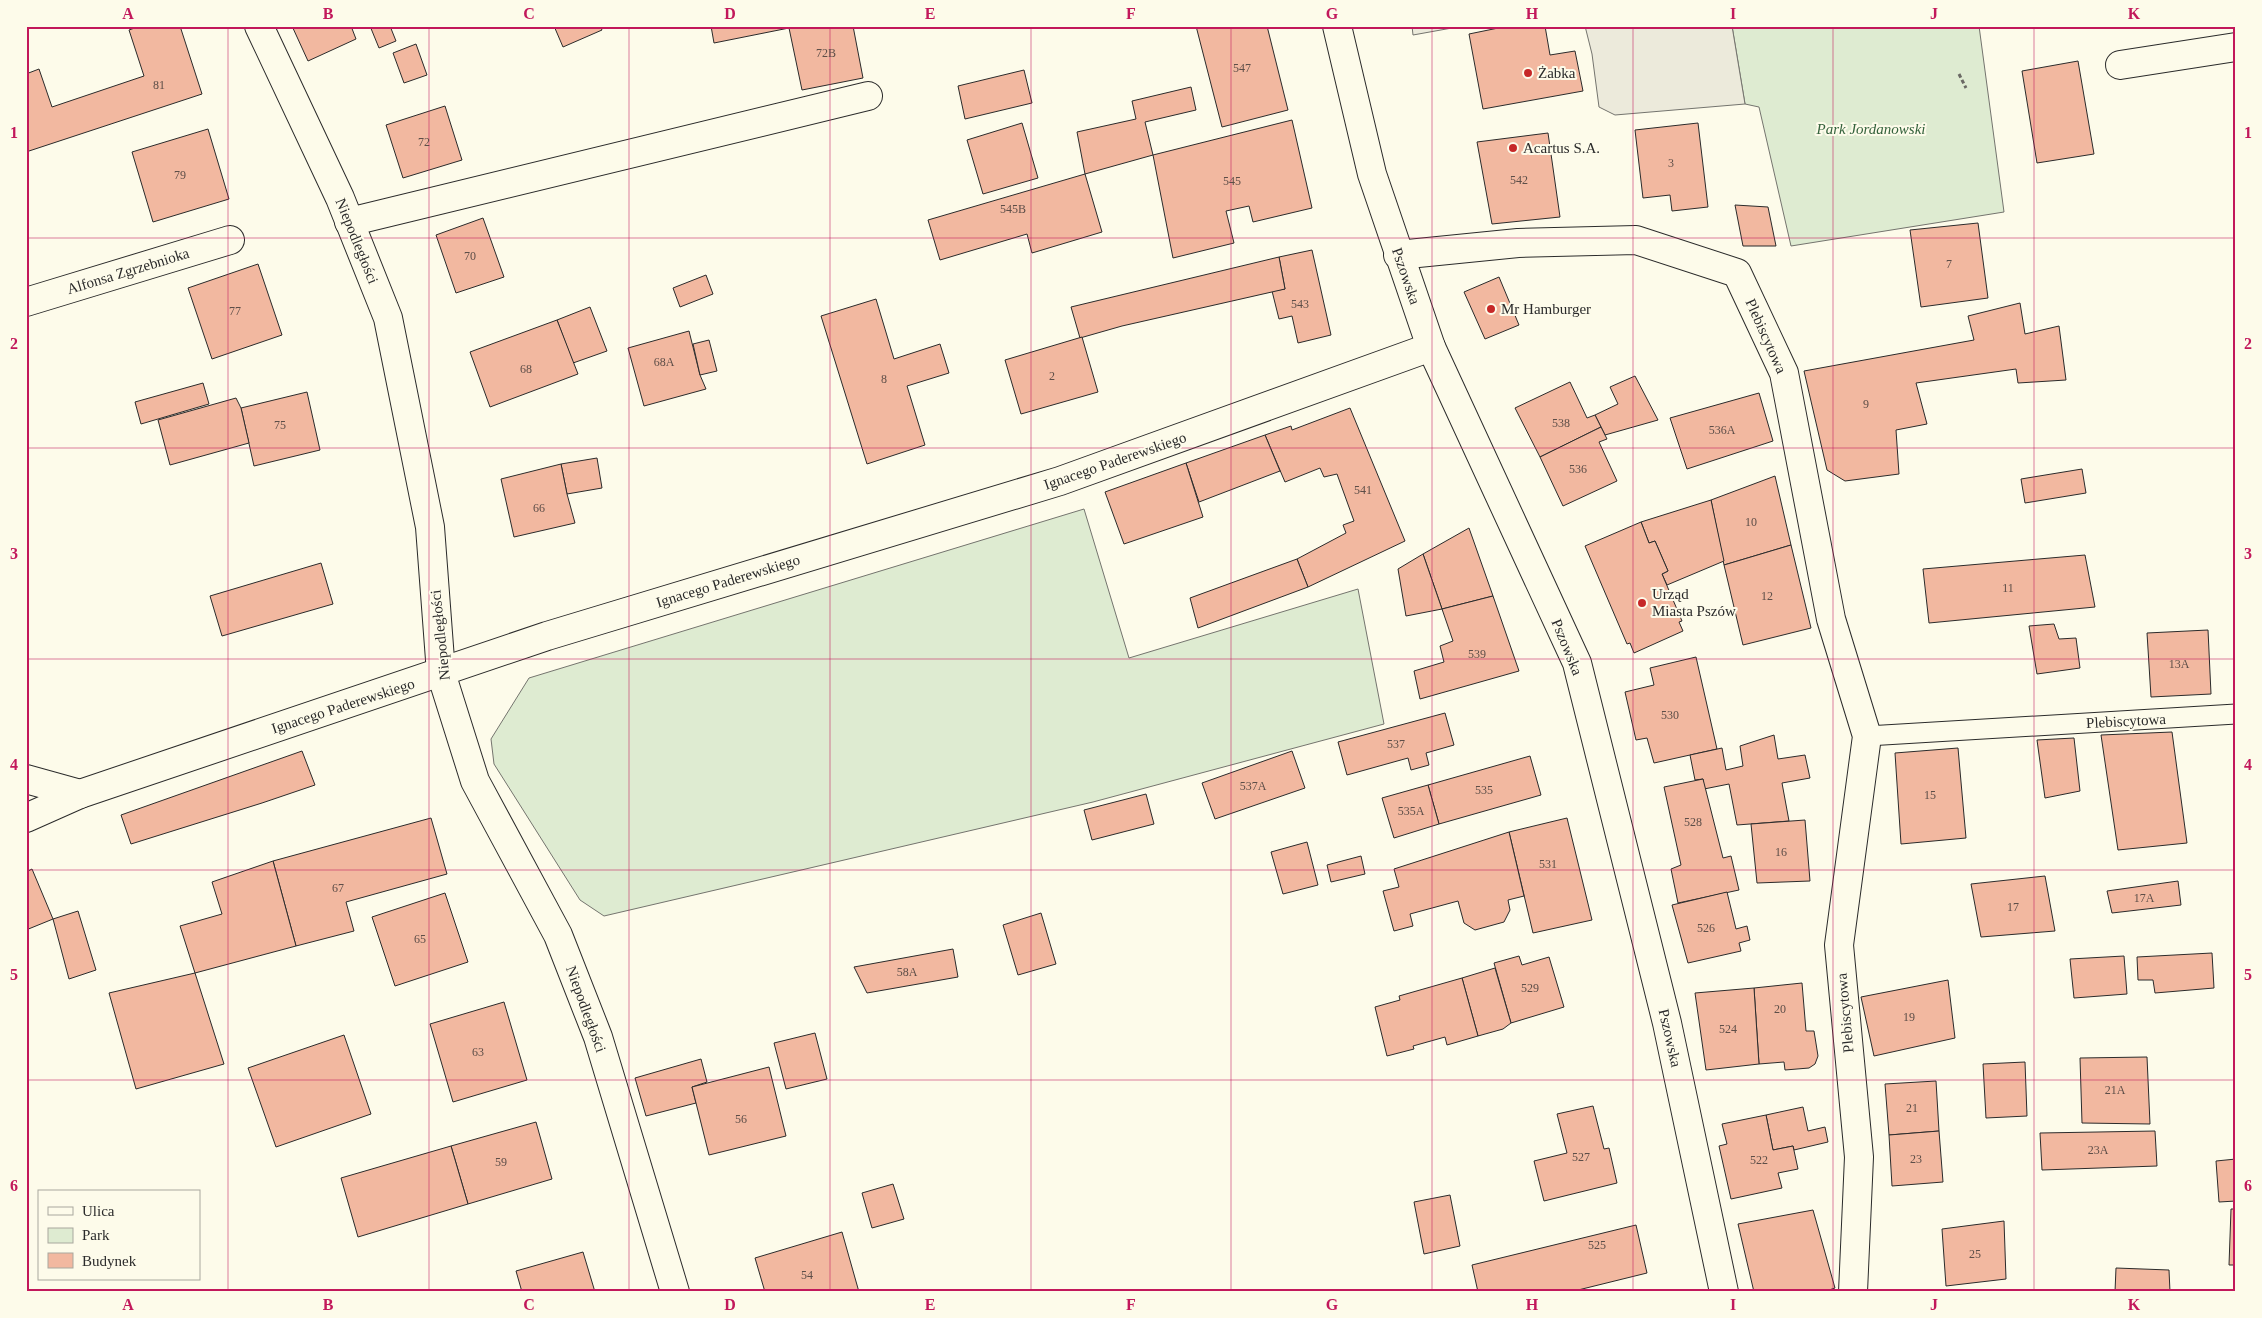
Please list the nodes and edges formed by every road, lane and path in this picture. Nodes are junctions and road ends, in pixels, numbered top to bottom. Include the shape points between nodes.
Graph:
1 (259, 26) edge
2 (1337, 26) edge
3 (2236, 47) edge
4 (2120, 65) dead end
5 (1959, 74) dead end
6 (1966, 88) dead end
7 (868, 96) dead end
8 (349, 222) junction
9 (230, 240) dead end
10 (1398, 255) junction
11 (26, 302) edge
12 (1431, 347) junction
13 (441, 673) junction
14 (2236, 714) edge
15 (1867, 736) junction
16 (26, 779) edge
17 (80, 794) junction
18 (26, 818) edge
19 (674, 1292) edge
20 (1724, 1292) edge
21 (1854, 1292) edge

1 - 8 street, Niepodległości
2 - 10 street, Pszowska via 1372,174
3 - 4 street
5 - 6 path
7 - 8 street
8 - 13 street, Niepodległości via 388,318 398,366 430,527
9 - 11 street, Alfonsa Zgrzebnioka
10 - 12 street, Pszowska
10 - 15 street, Plebiscytowa via 1518,243 1636,240 1737,273 1784,373 1831,619
12 - 13 street, Ignacego Paderewskiego via 1060,481 547,636
12 - 20 street, Pszowska via 1577,663 1667,1023
13 - 17 street, Ignacego Paderewskiego
13 - 19 street, Niepodległości via 475,781 558,935 598,1037
14 - 15 lane, Plebiscytowa
15 - 21 street, Plebiscytowa via 1839,945 1859,1157
16 - 17 street
17 - 18 street, Ignacego Paderewskiego

